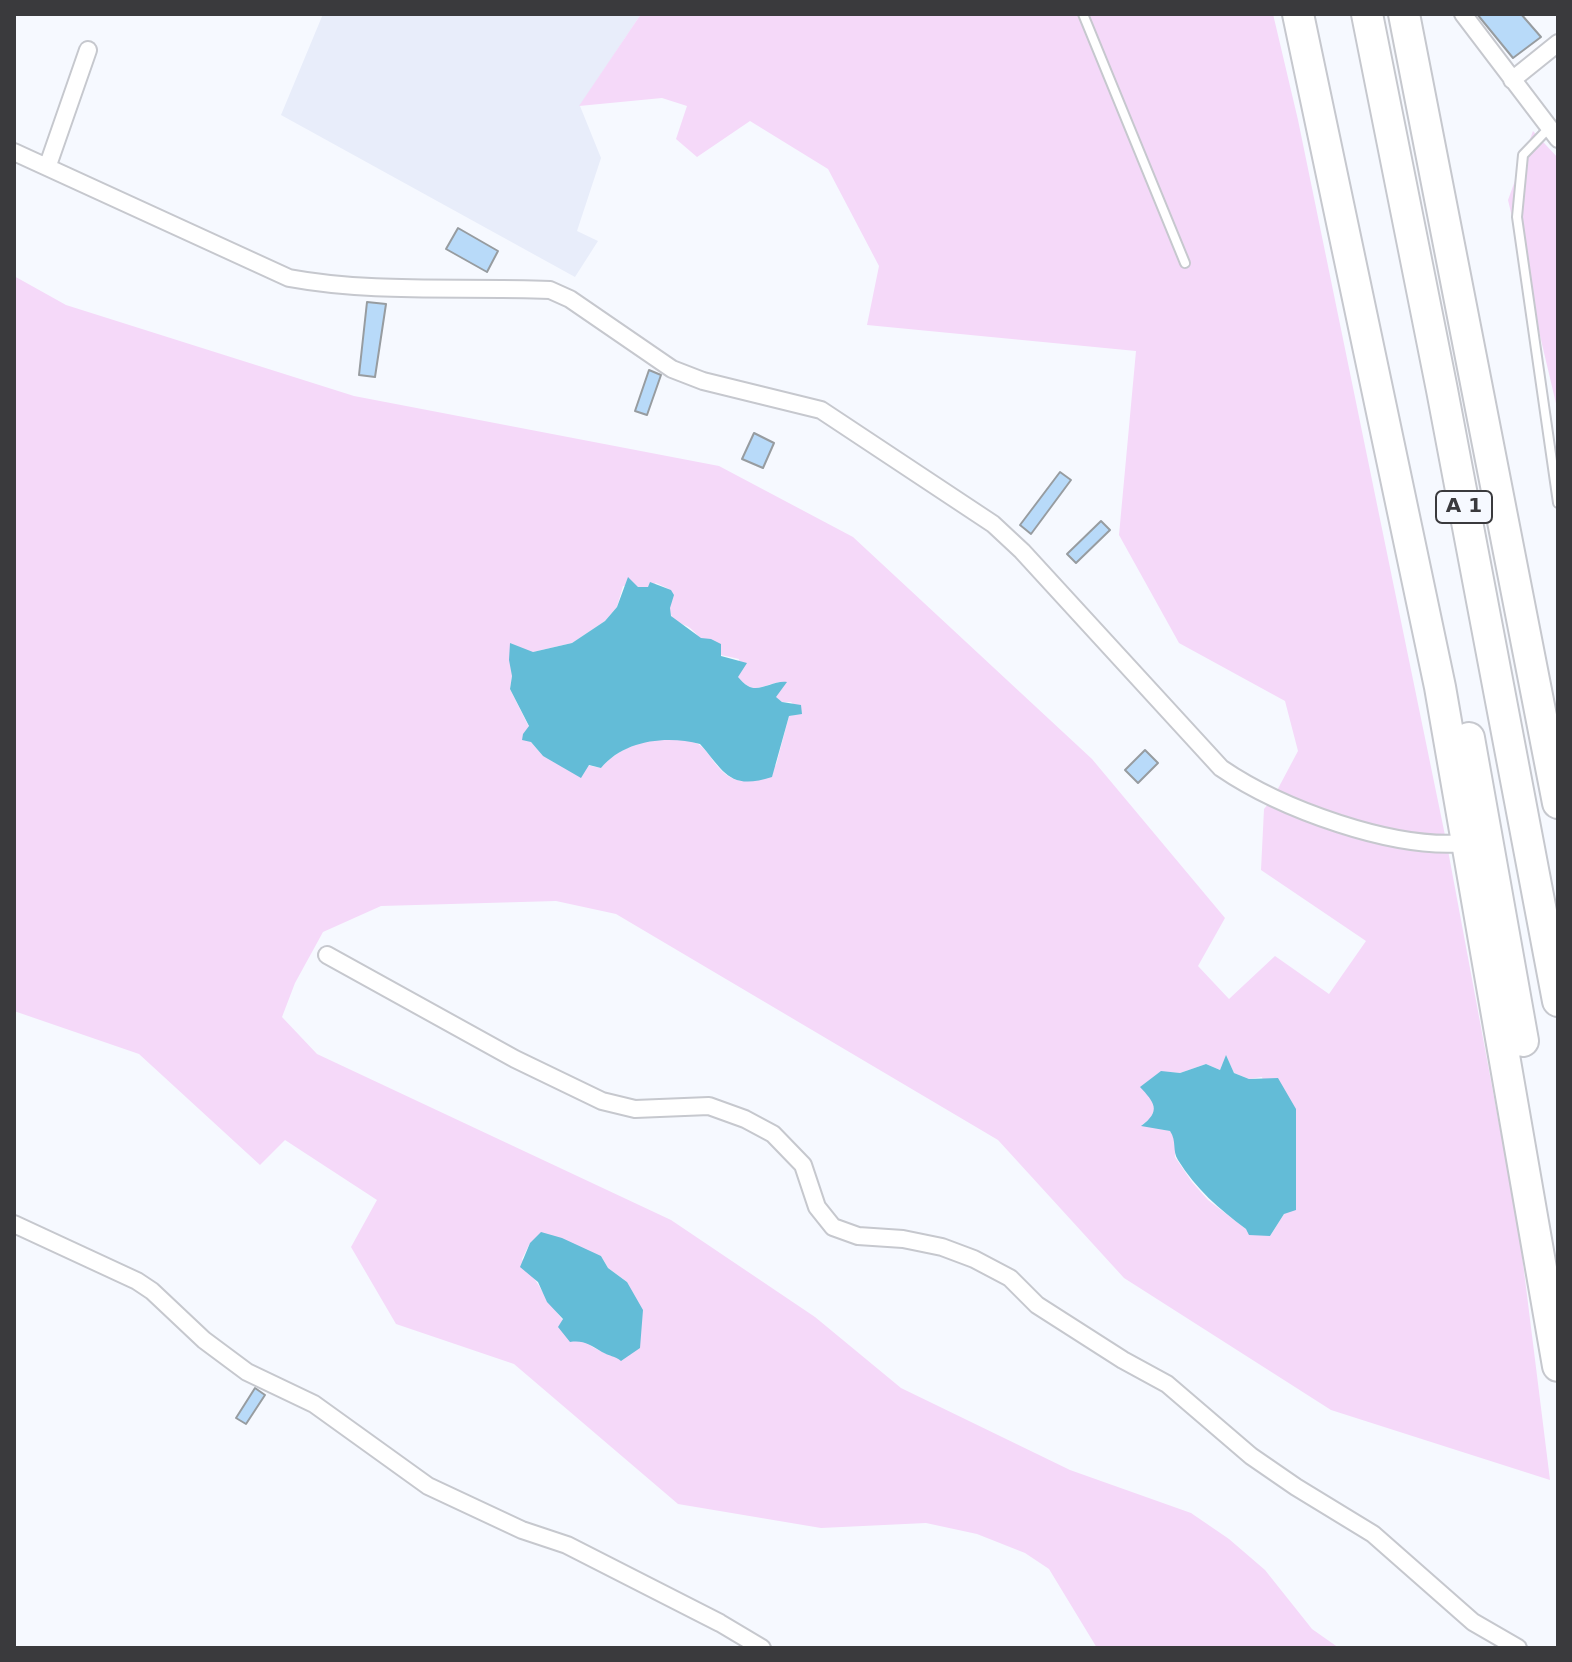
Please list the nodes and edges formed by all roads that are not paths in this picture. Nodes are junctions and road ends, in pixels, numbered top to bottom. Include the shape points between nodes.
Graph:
1 (1083, 14) edge
2 (1298, 14) edge
3 (1319, 14) edge
4 (1367, 14) edge
5 (1404, 14) edge
6 (1463, 14) edge
7 (1558, 43) edge
8 (88, 50) dead end
9 (1512, 80) junction
10 (1554, 133) edge
11 (14, 152) edge
12 (48, 165) junction
13 (1185, 263) dead end
14 (1558, 503) edge
15 (1558, 803) edge
16 (1466, 843) junction
17 (327, 955) dead end
18 (1558, 1001) edge
19 (14, 1224) edge
20 (1558, 1244) edge
21 (1558, 1366) edge
22 (762, 1648) edge
23 (1518, 1648) edge

1 - 13 lane
2 - 16 highway via 1440,687
3 - 20 highway via 1461,689
4 - 18 highway, A 1
5 - 15 highway, A 1
6 - 9 street
7 - 9 street
8 - 12 street
9 - 10 street
10 - 14 lane via 1523,155 1517,217
11 - 12 street
12 - 16 street via 289,278 378,289 550,290 672,369 821,410 993,524 1221,768 1247,786 1354,828 1423,842
16 - 21 highway
17 - 23 street via 602,1101 635,1109 709,1106 773,1134 803,1165 817,1207 833,1227 858,1236 942,1247 1010,1278 1037,1305 1167,1384 1251,1456 1373,1534 1473,1622
19 - 22 street via 137,1281 247,1372 314,1404 428,1486 567,1545

